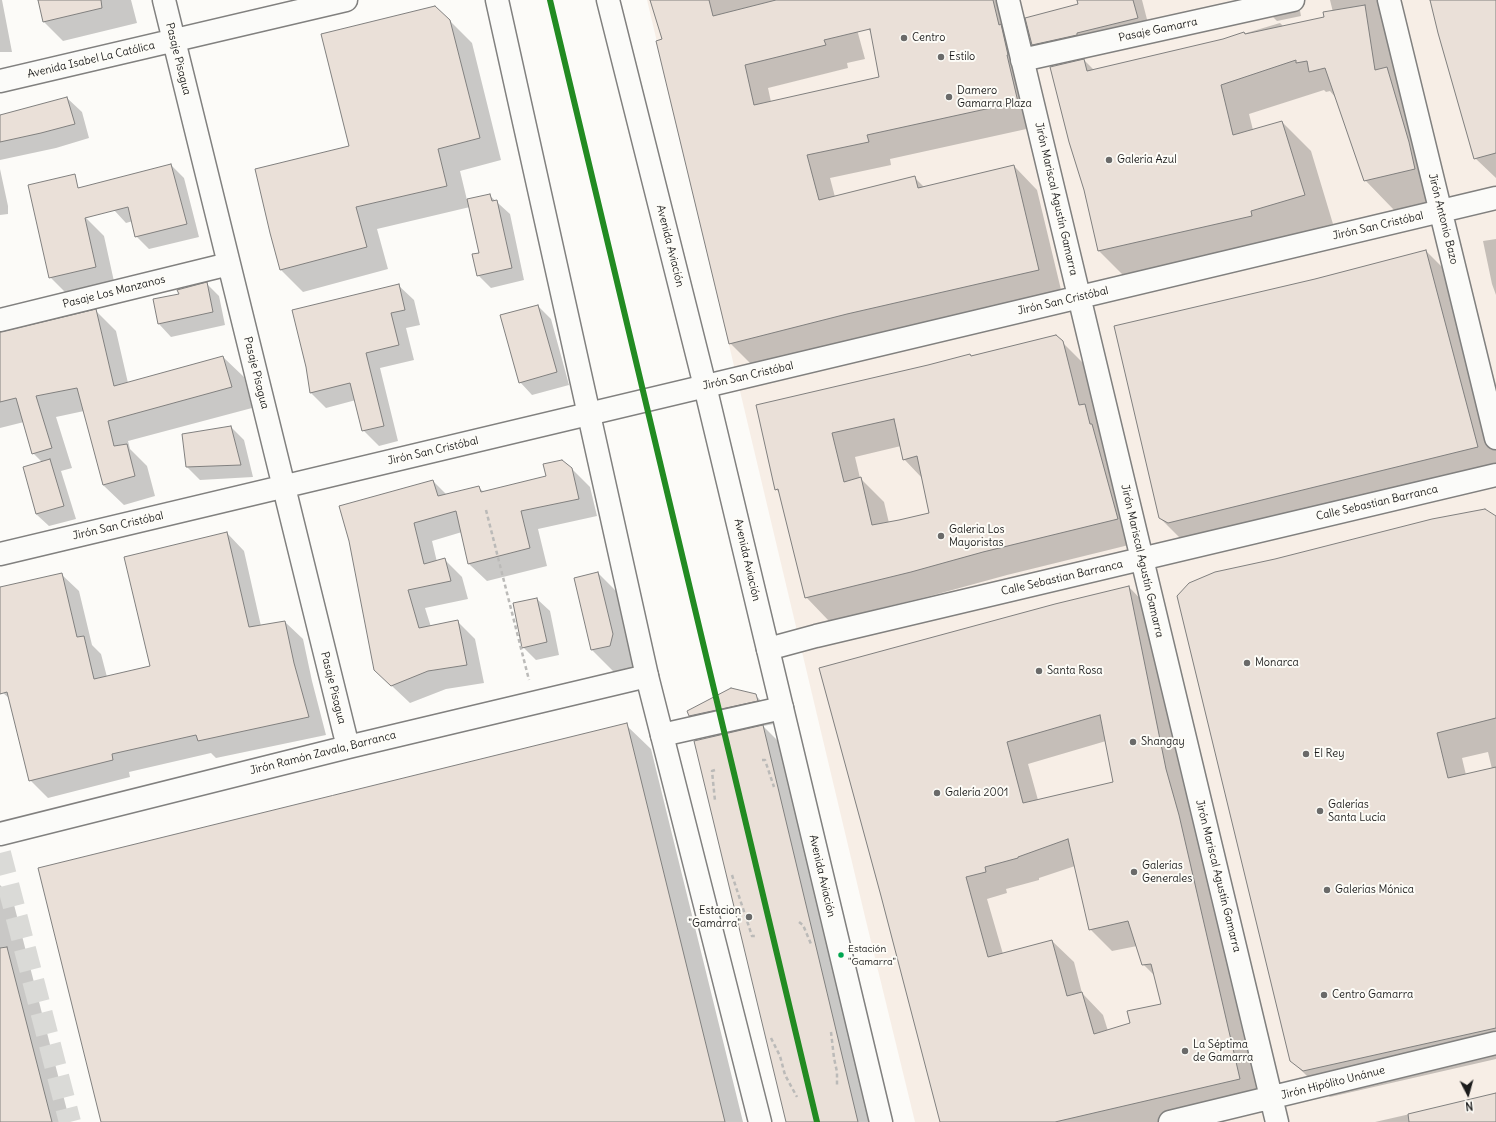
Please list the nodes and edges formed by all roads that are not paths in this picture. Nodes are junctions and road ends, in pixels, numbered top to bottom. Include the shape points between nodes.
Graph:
1 (164, 0) edge
2 (346, 0) edge
3 (497, 0) edge
4 (608, 0) edge
5 (1008, 0) edge
6 (1293, 0) edge
7 (1389, 0) edge
8 (173, 40) junction
9 (1022, 60) junction
10 (0, 81) edge
11 (1496, 198) edge
12 (1441, 211) junction
13 (228, 264) junction
14 (1079, 297) junction
15 (0, 320) edge
16 (706, 386) junction
17 (589, 414) junction
18 (1496, 438) edge
19 (1496, 475) edge
20 (284, 487) junction
21 (0, 554) edge
22 (1142, 559) junction
23 (768, 649) junction
24 (647, 676) junction
25 (782, 708) junction
26 (662, 735) junction
27 (348, 747) junction
28 (0, 834) edge
29 (1496, 1043) edge
30 (1271, 1098) junction
31 (760, 1122) edge
32 (881, 1122) edge
33 (1170, 1122) edge
34 (1277, 1122) edge

1 - 8 street, Pasaje Pisagua
2 - 8 street, Avenida Isabel La Católica
3 - 17 street
4 - 16 street, Avenida Aviación
5 - 9 street, Jirón Mariscal Agustín Gamarra
6 - 9 street, Pasaje Gamarra
7 - 12 street, Jirón Antonio Bazo
8 - 10 street, Avenida Isabel La Católica
8 - 13 street, Pasaje Pisagua
9 - 14 street, Jirón Mariscal Agustín Gamarra
11 - 12 street, Jirón San Cristóbal
12 - 14 street, Jirón San Cristóbal
12 - 18 street, Jirón Antonio Bazo
13 - 15 street, Pasaje Los Manzanos
13 - 20 street, Pasaje Pisagua
14 - 16 street, Jirón San Cristóbal
14 - 22 street, Jirón Mariscal Agustín Gamarra
16 - 17 street, Jirón San Cristóbal
16 - 23 street, Avenida Aviación
17 - 20 street, Jirón San Cristóbal
17 - 24 street
19 - 22 street, Calle Sebastian Barranca
20 - 21 street, Jirón San Cristóbal
20 - 27 street, Pasaje Pisagua
22 - 23 street, Calle Sebastian Barranca
22 - 30 street, Jirón Mariscal Agustín Gamarra
23 - 25 street, Avenida Aviación
24 - 26 street
24 - 27 street, Jirón Ramón Zavala, Barranca
25 - 26 street
25 - 32 street, Avenida Aviación
26 - 31 street
27 - 28 street, Jirón Ramón Zavala, Barranca
29 - 30 street, Jirón Hipólito Unánue
30 - 33 street, Jirón Hipólito Unánue
30 - 34 street, Jirón Mariscal Agustín Gamarra

